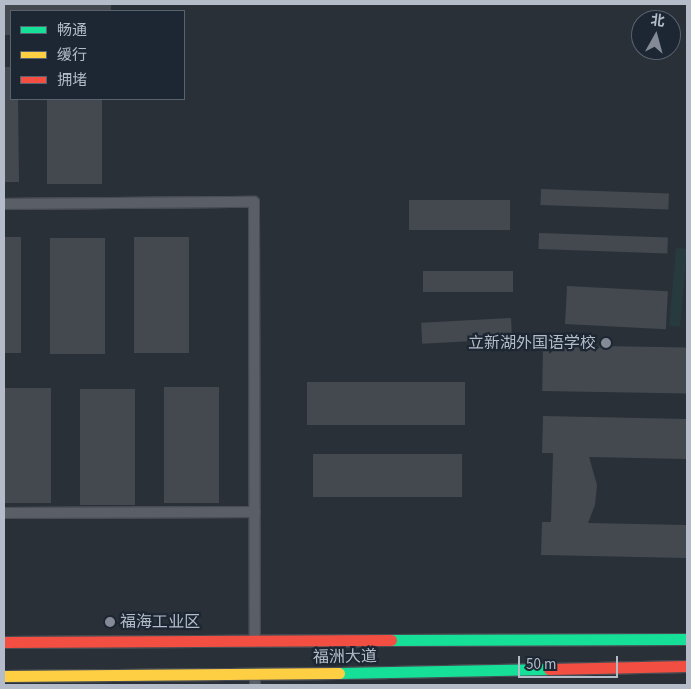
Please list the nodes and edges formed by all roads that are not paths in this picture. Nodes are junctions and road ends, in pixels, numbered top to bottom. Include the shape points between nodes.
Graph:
1 (4, 204) edge
2 (255, 512) junction
3 (4, 513) edge
4 (687, 639) edge
5 (255, 641) junction
6 (4, 642) edge
7 (668, 666) junction
8 (687, 666) edge
9 (687, 671) edge
10 (4, 676) edge
11 (255, 680) edge

1 - 2 street via 254,202
2 - 3 street
2 - 5 street
4 - 5 main road, 福洲大道
5 - 6 main road, 福洲大道
7 - 8 main road, 福洲大道
7 - 9 main road
7 - 11 main road, 福洲大道
10 - 11 main road, 福洲大道

